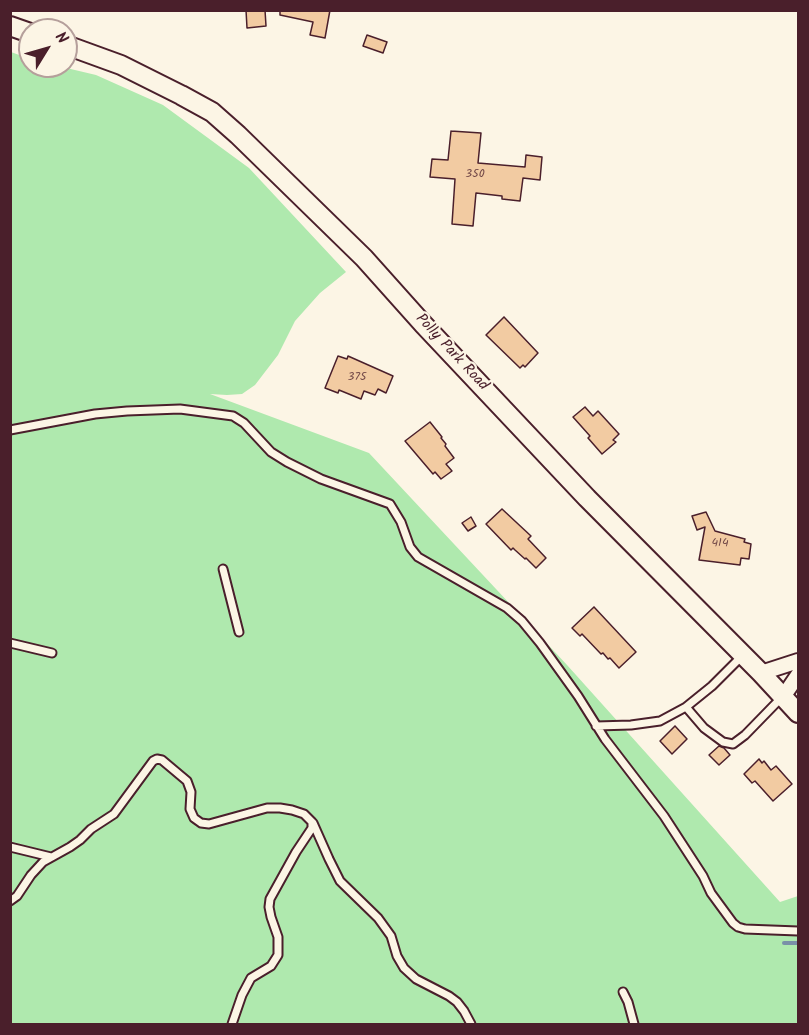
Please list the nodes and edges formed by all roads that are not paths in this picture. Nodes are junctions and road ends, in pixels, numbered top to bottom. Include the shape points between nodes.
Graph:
1 (78, 49) edge
2 (10, 430) edge
3 (223, 569) dead end
4 (239, 632) dead end
5 (10, 643) edge
6 (52, 653) dead end
7 (743, 655) junction
8 (798, 661) edge
9 (761, 673) junction
10 (798, 675) edge
11 (783, 696) junction
12 (686, 707) junction
13 (798, 713) edge
14 (596, 726) junction
15 (312, 822) junction
16 (10, 847) edge
17 (51, 857) junction
18 (10, 901) edge
19 (798, 931) edge
20 (623, 992) dead end
21 (232, 1024) edge
22 (471, 1024) edge
23 (634, 1024) edge

1 - 7 street, Polly Park Road via 121,65 181,95 212,112 238,135 364,258 587,498
2 - 14 lane via 128,411 180,409 233,416 287,462 390,504 418,557 507,608 522,621
3 - 4 lane
5 - 6 lane
7 - 9 street, Polly Park Road
7 - 12 lane
8 - 9 street
9 - 11 street, Polly Park Road
10 - 11 street
11 - 12 lane via 733,744 723,742 704,728
11 - 13 street, Polly Park Road
12 - 14 lane via 660,721
14 - 19 lane via 664,816 733,923 745,929
15 - 17 lane via 298,811 280,808 201,824 192,814 187,781 158,759 114,814
15 - 21 lane via 270,898 278,955 271,966 251,978
15 - 22 lane via 340,881 378,918 391,936 404,968 457,1002
16 - 17 lane
17 - 18 lane via 35,869
20 - 23 lane

